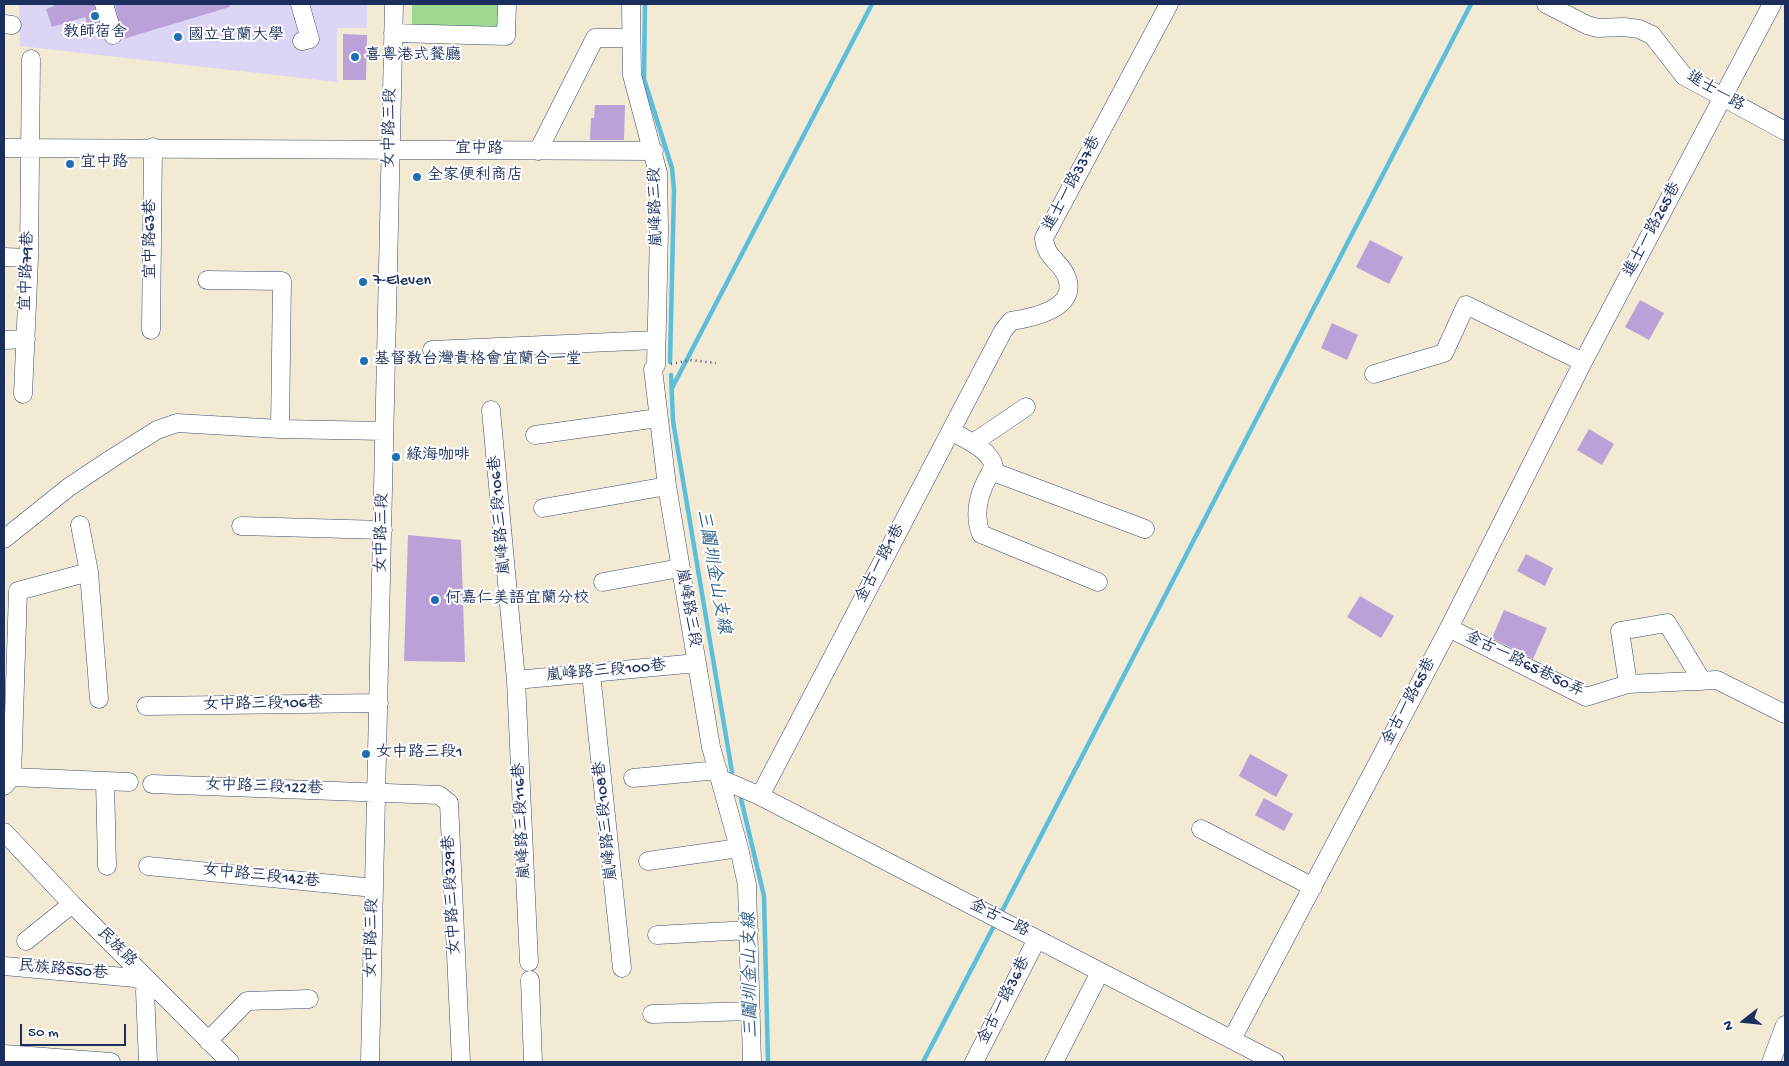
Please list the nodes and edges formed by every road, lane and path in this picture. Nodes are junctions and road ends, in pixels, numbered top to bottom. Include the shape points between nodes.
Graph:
1 (104, 4) edge
2 (300, 4) edge
3 (394, 4) edge
4 (507, 4) edge
5 (631, 4) edge
6 (1169, 4) edge
7 (1546, 4) edge
8 (1772, 4) edge
9 (393, 33) junction
10 (113, 35) dead end
11 (631, 38) junction
12 (302, 41) dead end
13 (31, 59) dead end
14 (1723, 98) junction
15 (1785, 130) edge
16 (153, 147) junction
17 (4, 148) edge
18 (29, 148) junction
19 (391, 148) junction
20 (538, 151) junction
21 (654, 151) junction
22 (4, 257) edge
23 (29, 258) junction
24 (207, 280) dead end
25 (152, 330) dead end
26 (1003, 332) joint
27 (26, 339) junction
28 (4, 340) edge
29 (656, 340) junction
30 (432, 350) dead end
31 (1583, 362) junction
32 (716, 364) dead end
33 (653, 368) junction
34 (1374, 374) dead end
35 (23, 394) dead end
36 (1026, 407) dead end
37 (491, 410) dead end
38 (658, 418) junction
39 (280, 428) junction
40 (384, 431) junction
41 (951, 432) junction
42 (535, 435) dead end
43 (973, 443) junction
44 (991, 472) junction
45 (667, 486) junction
46 (543, 508) dead end
47 (80, 525) dead end
48 (241, 526) dead end
49 (1145, 529) dead end
50 (383, 530) junction
51 (4, 539) edge
52 (680, 568) junction
53 (89, 572) junction
54 (603, 582) dead end
55 (1098, 582) dead end
56 (1449, 628) junction
57 (697, 663) junction
58 (591, 673) junction
59 (516, 680) junction
60 (1710, 681) junction
61 (1628, 684) junction
62 (98, 699) dead end
63 (379, 703) junction
64 (146, 706) dead end
65 (1785, 714) edge
66 (720, 775) junction
67 (633, 778) dead end
68 (106, 781) junction
69 (8, 782) edge
70 (129, 782) dead end
71 (152, 784) dead end
72 (376, 792) junction
73 (760, 796) junction
74 (1201, 829) dead end
75 (4, 832) edge
76 (740, 848) junction
77 (648, 861) dead end
78 (107, 866) dead end
79 (148, 866) dead end
80 (1313, 886) junction
81 (374, 888) junction
82 (72, 904) junction
83 (749, 930) junction
84 (657, 935) dead end
85 (1037, 939) junction
86 (26, 941) dead end
87 (529, 962) dead end
88 (4, 966) edge
89 (622, 968) dead end
90 (1100, 972) junction
91 (530, 980) dead end
92 (152, 984) junction
93 (309, 999) dead end
94 (751, 1011) junction
95 (652, 1014) dead end
96 (1785, 1025) edge
97 (1232, 1039) junction
98 (208, 1041) junction
99 (4, 1054) edge
100 (1777, 1057) edge
101 (111, 1062) edge
102 (148, 1062) edge
103 (230, 1062) edge
104 (370, 1062) edge
105 (461, 1062) edge
106 (533, 1062) edge
107 (752, 1062) edge
108 (974, 1062) edge
109 (1054, 1062) edge
110 (1276, 1062) edge

1 - 10 street
2 - 12 street via 310,39
3 - 9 street, 女中路三段
4 - 9 street via 506,36
5 - 11 street, 嵐峰路三段
6 - 26 street, 進士一路337巷 via 1044,238 1045,249 1067,278 1068,293 1057,308 1032,318 1011,321
7 - 14 street, 進士一路 via 1586,25 1639,29 1652,36 1684,76
8 - 14 street, 進士一路265巷
9 - 19 street, 女中路三段
11 - 20 street via 595,38
11 - 21 street, 嵐峰路三段 via 632,75
13 - 18 street, 宜中路79巷
14 - 15 street, 進士一路
14 - 31 street, 進士一路265巷
16 - 18 street, 宜中路
16 - 19 street, 宜中路
16 - 25 street, 宜中路63巷
17 - 18 street, 宜中路
18 - 23 street, 宜中路79巷
19 - 20 street, 宜中路
19 - 40 street, 女中路三段
20 - 21 street, 宜中路
21 - 29 street, 嵐峰路三段 via 658,173 659,230
22 - 23 street
23 - 27 street, 宜中路79巷
24 - 39 street via 282,281
26 - 41 street, 金古一路1巷
27 - 28 street
27 - 35 street, 宜中路79巷
29 - 30 street
29 - 33 street, 嵐峰路三段 via 656,365
31 - 34 street via 1466,305 1444,353
31 - 56 street, 金古一路65巷
32 - 33 path via 690,360
33 - 38 street, 嵐峰路三段
36 - 43 street
37 - 59 street, 嵐峰路三段106巷
38 - 42 street
38 - 45 street, 嵐峰路三段
39 - 40 street
39 - 51 street via 177,423 156,430 111,458
40 - 50 street, 女中路三段
41 - 43 street
41 - 73 street, 金古一路1巷
43 - 44 street via 993,461
44 - 49 street
44 - 55 street via 977,508 981,534
45 - 46 street
45 - 52 street, 嵐峰路三段
47 - 53 street
48 - 50 street
50 - 63 street, 女中路三段
52 - 54 street
52 - 57 street, 嵐峰路三段
53 - 62 street
53 - 69 street via 18,591
56 - 61 street, 金古一路65巷50弄 via 1586,697
56 - 80 street, 金古一路65巷
57 - 58 street, 嵐峰路三段100巷
57 - 66 street, 嵐峰路三段 via 711,747
58 - 59 street, 嵐峰路三段100巷
58 - 89 street, 嵐峰路三段108巷
59 - 87 street, 嵐峰路三段116巷
60 - 61 street, 金古一路65巷50弄
60 - 61 street via 1667,623 1620,631
60 - 65 street
63 - 64 street, 女中路三段106巷
63 - 72 street, 女中路三段
66 - 67 street
66 - 73 street, 金古一路
66 - 76 street, 嵐峰路三段
68 - 69 street
68 - 70 street
68 - 78 street
71 - 72 street, 女中路三段122巷
72 - 81 street, 女中路三段
72 - 105 street, 女中路三段329巷 via 439,795 449,803
73 - 85 street, 金古一路
74 - 80 street
75 - 82 street, 民族路
76 - 77 street
76 - 83 street, 嵐峰路三段 via 747,885
79 - 81 street, 女中路三段142巷
80 - 97 street, 金古一路65巷
81 - 104 street, 女中路三段
82 - 86 street
82 - 92 street, 民族路
83 - 84 street
83 - 94 street, 嵐峰路三段
85 - 90 street, 金古一路
85 - 108 street, 金古一路36巷
88 - 92 street, 民族路550巷 via 134,978
90 - 97 street, 金古一路
90 - 109 street
91 - 106 street
92 - 98 street, 民族路
92 - 102 street via 145,991
93 - 98 street via 247,1001
94 - 95 street
94 - 107 street, 嵐峰路三段
96 - 100 street
97 - 110 street, 金古一路
98 - 103 street, 民族路
99 - 101 street

